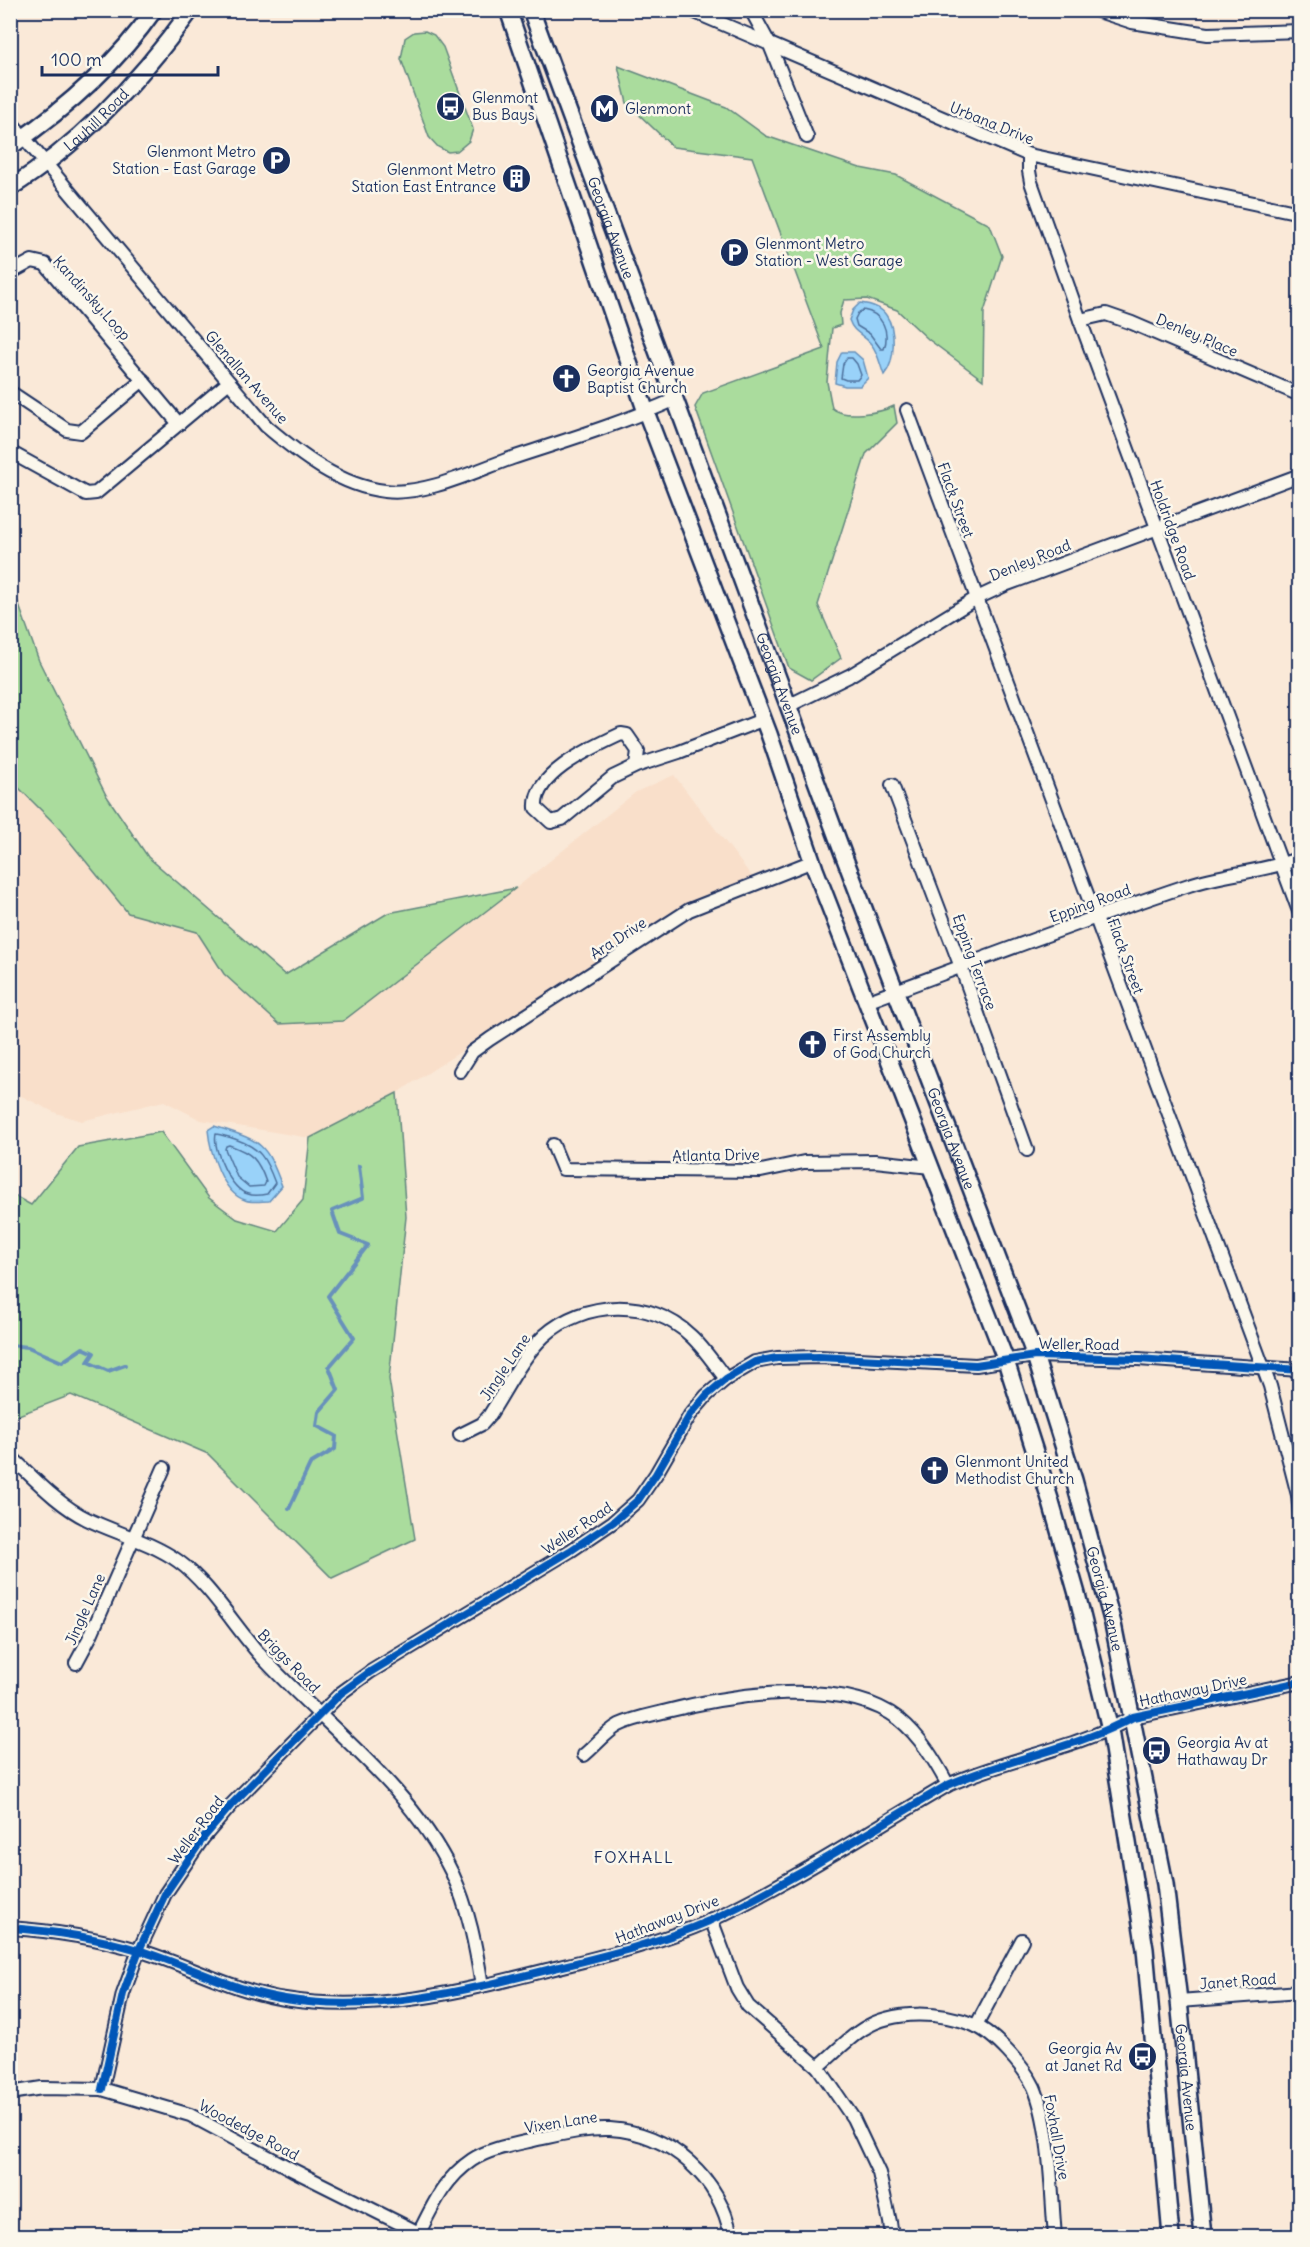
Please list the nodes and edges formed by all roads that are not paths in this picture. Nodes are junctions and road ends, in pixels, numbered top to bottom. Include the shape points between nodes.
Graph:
1 (154, 10) edge
2 (191, 10) edge
3 (508, 10) edge
4 (531, 10) edge
5 (690, 10) edge
6 (751, 10) edge
7 (1095, 10) edge
8 (1299, 31) edge
9 (770, 45) junction
10 (10, 121) edge
11 (24, 137) junction
12 (807, 137) dead end
13 (10, 147) edge
14 (1029, 155) junction
15 (47, 164) junction
16 (10, 188) edge
17 (1299, 213) edge
18 (10, 273) edge
19 (1080, 320) junction
20 (143, 380) junction
21 (230, 381) junction
22 (10, 392) edge
23 (1299, 395) edge
24 (676, 399) junction
25 (907, 410) dead end
26 (646, 412) junction
27 (179, 424) junction
28 (10, 452) edge
29 (1299, 475) edge
30 (1156, 528) junction
31 (975, 599) junction
32 (788, 706) junction
33 (762, 720) junction
34 (636, 766) junction
35 (892, 786) dead end
36 (1299, 858) edge
37 (813, 861) junction
38 (1282, 865) junction
39 (1299, 914) edge
40 (1095, 917) junction
41 (961, 967) junction
42 (896, 991) junction
43 (866, 1002) junction
44 (460, 1071) dead end
45 (553, 1145) dead end
46 (1027, 1150) dead end
47 (931, 1167) junction
48 (1035, 1356) junction
49 (1006, 1361) junction
50 (1263, 1368) junction
51 (1299, 1370) edge
52 (726, 1379) junction
53 (460, 1435) dead end
54 (10, 1456) edge
55 (164, 1468) dead end
56 (1299, 1516) edge
57 (132, 1539) junction
58 (76, 1663) dead end
59 (1299, 1682) edge
60 (321, 1714) junction
61 (1133, 1717) junction
62 (1110, 1730) junction
63 (584, 1755) dead end
64 (948, 1785) junction
65 (711, 1920) junction
66 (10, 1928) edge
67 (1023, 1940) dead end
68 (139, 1950) junction
69 (482, 1986) junction
70 (1299, 1992) edge
71 (1179, 2001) junction
72 (976, 2026) junction
73 (818, 2067) junction
74 (102, 2089) junction
75 (10, 2092) edge
76 (422, 2235) edge
77 (731, 2236) edge
78 (892, 2236) edge
79 (1055, 2236) edge
80 (1171, 2236) edge
81 (1203, 2236) edge

1 - 11 main road, Layhill Road via 128,45 93,80
2 - 15 main road, Layhill Road via 157,57 108,109
3 - 26 main road, Georgia Avenue
4 - 24 main road, Georgia Avenue
5 - 9 street, Urbana Drive
6 - 9 street
7 - 8 street via 1132,22 1208,34
9 - 12 street
9 - 14 street, Urbana Drive
10 - 11 street, Glenallan Avenue
11 - 13 main road, Layhill Road
11 - 15 street, Glenallan Avenue
14 - 17 street, Urbana Drive
14 - 19 street, Holdridge Road via 1032,182
15 - 16 main road, Layhill Road
15 - 21 street, Glenallan Avenue
18 - 20 street, Kandinsky Loop via 32,261 45,264
19 - 23 street, Denley Place via 1106,314 1124,320
19 - 30 street, Holdridge Road
20 - 22 street via 81,432 67,430
20 - 27 street, Kandinsky Loop
21 - 26 street, Glenallan Avenue via 266,426 293,449 322,468 385,491 409,491 444,482
21 - 27 street
24 - 26 street, Glenallan Avenue
24 - 32 main road, Georgia Avenue
25 - 31 street, Flack Street
26 - 33 main road, Georgia Avenue
27 - 28 street via 91,494
29 - 30 street, Denley Road
30 - 31 street, Denley Road
30 - 38 street, Holdridge Road
31 - 32 street, Denley Road via 849,676
31 - 40 street, Flack Street
32 - 42 main road, Georgia Avenue
33 - 34 street
33 - 37 main road, Georgia Avenue
34 - 34 street via 613,777 562,819 551,822 536,808 540,788 562,768 580,753 621,734 627,735 638,751
35 - 41 street, Epping Terrace
36 - 38 street, Epping Road
37 - 43 main road, Georgia Avenue
37 - 44 street, Ara Drive via 689,910 490,1039 472,1052
38 - 39 street, Holdridge Road
38 - 40 street, Epping Road via 1192,884
40 - 41 street, Epping Road
40 - 50 street, Flack Street
41 - 42 street, Epping Road
41 - 46 street, Epping Terrace
42 - 43 street, Epping Road
42 - 48 main road, Georgia Avenue
43 - 47 main road, Georgia Avenue
45 - 47 street, Atlanta Drive via 563,1169 760,1171 804,1162 875,1161
47 - 49 main road, Georgia Avenue
48 - 49 street, Weller Road
48 - 50 street, Weller Road
48 - 61 main road, Georgia Avenue via 1074,1480 1113,1624
49 - 52 street, Weller Road via 976,1365 777,1358 755,1362
49 - 62 main road, Georgia Avenue via 1077,1594
50 - 51 street, Weller Road
50 - 56 street, Flack Street via 1298,1495
52 - 53 street, Jingle Lane via 691,1335 666,1318 627,1307 598,1309 576,1315 542,1338 489,1416
52 - 60 street, Weller Road via 690,1415 638,1500 613,1522 370,1672
54 - 57 street, Briggs Road via 52,1496 85,1518
55 - 57 street, Jingle Lane
57 - 58 street, Jingle Lane
57 - 60 street, Briggs Road via 176,1560 193,1574 262,1656
59 - 61 street, Hathaway Drive
60 - 68 street, Weller Road via 203,1838 165,1894
60 - 69 street, Briggs Road via 398,1793 433,1839 464,1903
61 - 62 street, Hathaway Drive
61 - 71 main road, Georgia Avenue via 1165,1884
62 - 64 street, Hathaway Drive
62 - 80 main road, Georgia Avenue via 1145,1949
63 - 64 street via 616,1726 710,1700 779,1693 839,1695 872,1704 899,1719 927,1748
64 - 65 street, Hathaway Drive via 784,1882
65 - 69 street, Hathaway Drive via 619,1953
65 - 73 street via 748,2006
66 - 68 street, Hathaway Drive via 69,1934
67 - 72 street
68 - 69 street, Hathaway Drive via 229,1985 286,1999 394,2003
68 - 74 street, Weller Road via 123,1994
70 - 71 street, Janet Road
71 - 81 main road, Georgia Avenue
72 - 73 street, Foxhall Drive via 927,2014 896,2017 864,2028
72 - 79 street, Foxhall Drive via 1000,2044 1033,2086 1049,2160
73 - 78 street via 853,2118 879,2173
74 - 75 street, Woodedge Road
74 - 76 street, Woodedge Road via 190,2115
76 - 77 street, Vixen Lane via 438,2194 451,2177 474,2159 510,2145 582,2130 611,2129 663,2143 698,2168 713,2188

